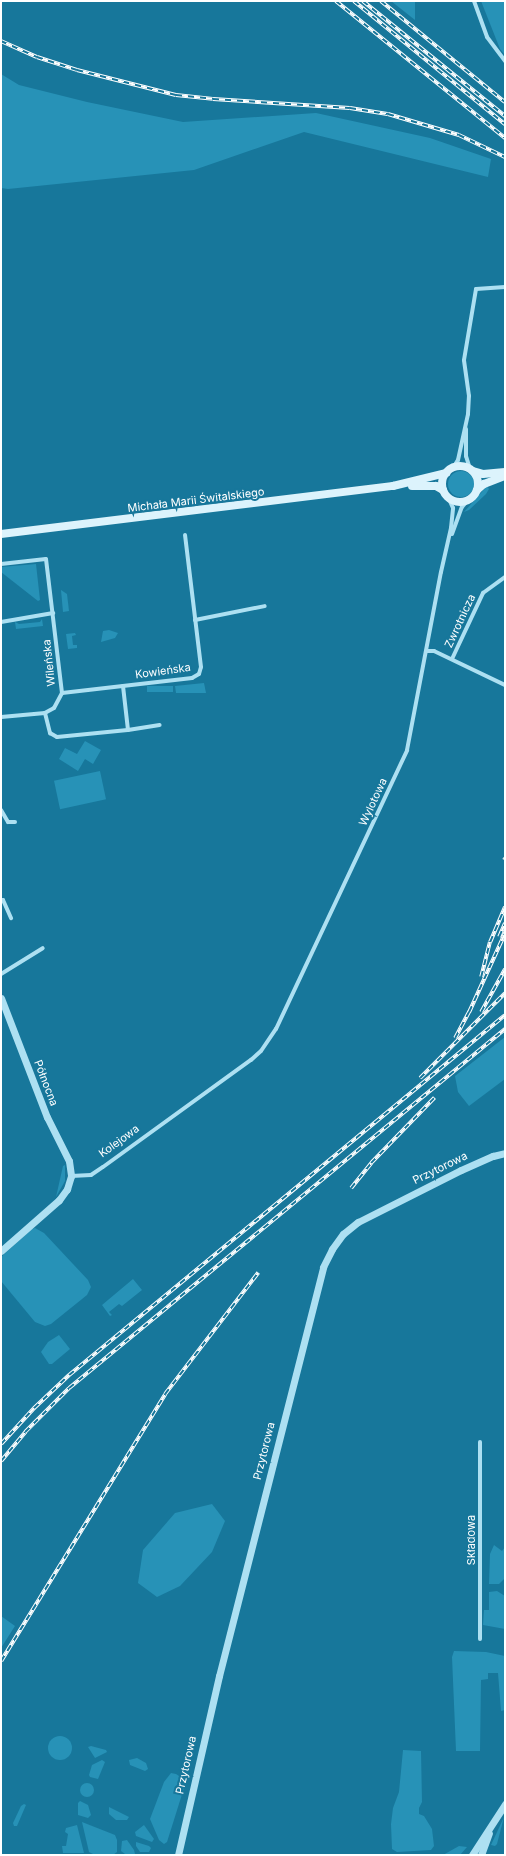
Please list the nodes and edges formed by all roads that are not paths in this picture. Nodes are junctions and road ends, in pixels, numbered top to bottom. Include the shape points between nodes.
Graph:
1 (474, 1) edge
2 (505, 61) edge
3 (505, 287) edge
4 (466, 422) junction
5 (471, 470) junction
6 (449, 471) junction
7 (505, 472) edge
8 (505, 476) edge
9 (393, 486) junction
10 (443, 490) junction
11 (477, 490) junction
12 (449, 498) junction
13 (467, 501) junction
14 (1, 534) edge
15 (185, 535) dead end
16 (449, 542) junction
17 (1, 564) edge
18 (505, 577) edge
19 (264, 606) dead end
20 (53, 613) junction
21 (195, 620) junction
22 (1, 622) edge
23 (427, 651) junction
24 (452, 659) junction
25 (505, 685) edge
26 (123, 686) junction
27 (62, 693) junction
28 (45, 714) junction
29 (1, 717) edge
30 (160, 726) dead end
31 (128, 730) junction
32 (1, 810) edge
33 (16, 822) dead end
34 (1, 900) edge
35 (11, 918) dead end
36 (43, 948) dead end
37 (1, 974) edge
38 (1, 998) edge
39 (261, 1051) joint
40 (505, 1153) edge
41 (71, 1176) junction
42 (1, 1251) edge
43 (480, 1442) dead end
44 (480, 1639) dead end
45 (505, 1804) edge
46 (490, 1829) junction
47 (484, 1853) edge
48 (178, 1855) edge
49 (472, 1855) edge

1 - 2 street via 487,37
3 - 4 street via 476,289 464,360 469,396
4 - 5 street via 466,456
4 - 6 street via 458,460
5 - 6 main road via 460,466
5 - 7 main road via 483,474
5 - 11 main road via 478,480
6 - 9 main road, Michała Marii Świtalskiego
6 - 10 main road via 443,481
8 - 11 main road via 484,484
9 - 10 main road, Michała Marii Świtalskiego via 429,485
9 - 14 main road, Michała Marii Świtalskiego
10 - 12 main road
11 - 13 main road
12 - 13 main road via 458,502
12 - 16 street, Wylotowa via 453,508
13 - 16 street, Wylotowa via 462,507
15 - 21 street, Kowieńska
16 - 23 street, Wylotowa
17 - 20 street, Wileńska via 46,559
18 - 24 street, Zwrotnicza via 483,593
19 - 21 street
20 - 22 street
20 - 27 street, Wileńska
21 - 26 street, Kowieńska via 201,667 199,674 192,678
23 - 24 street via 434,651
23 - 39 street, Wylotowa via 407,750 276,1029
24 - 25 street
26 - 27 street, Kowieńska
26 - 31 street
27 - 28 street, Wileńska via 54,708
28 - 29 street
28 - 31 street via 50,733 57,737
30 - 31 street
32 - 33 street via 8,822
34 - 35 street
36 - 37 street
38 - 41 street, Północna via 46,1116 69,1161
39 - 41 street, Kolejowa via 96,1172 84,1176
40 - 48 street, Przytorowa via 461,1170 358,1222 343,1234 323,1267 219,1676
41 - 42 street via 67,1189 59,1200
43 - 44 street, Składowa
45 - 46 street
46 - 47 street
46 - 49 street

